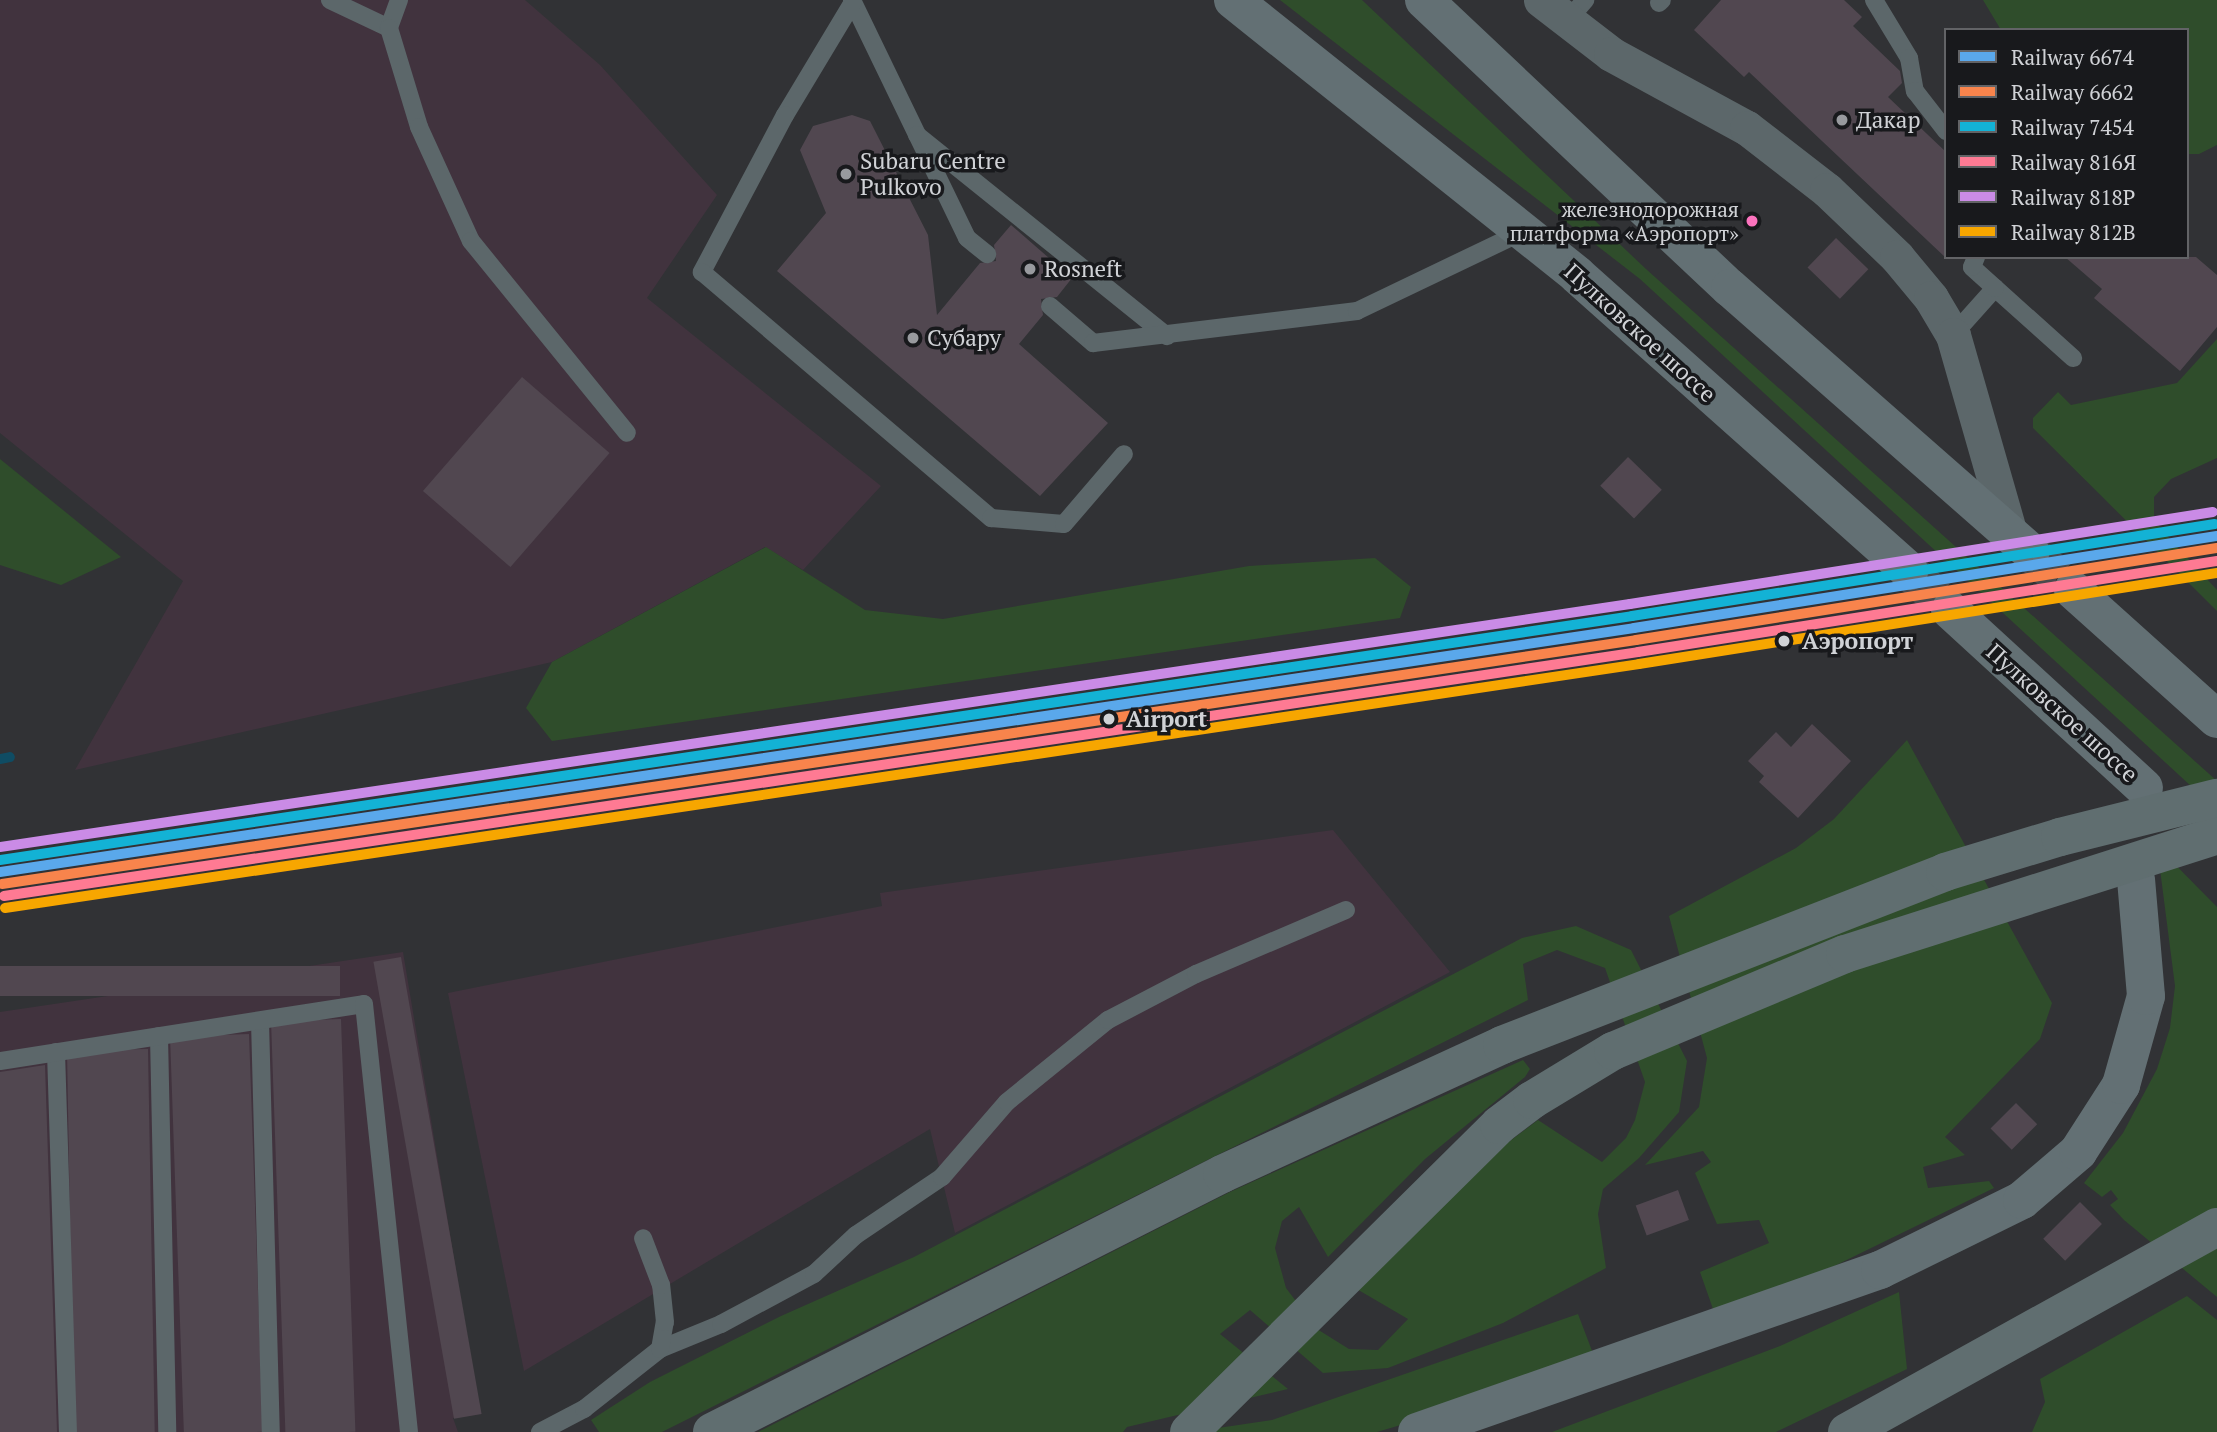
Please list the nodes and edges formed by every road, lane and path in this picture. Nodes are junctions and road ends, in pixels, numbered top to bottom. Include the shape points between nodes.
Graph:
1 (330, 0) edge
2 (399, 0) edge
3 (1233, 0) edge
4 (1424, 0) edge
5 (1874, 0) edge
6 (853, 1) edge
7 (1564, 7) edge
8 (389, 28) junction
9 (1944, 128) edge
10 (917, 135) junction
11 (1524, 231) junction
12 (987, 254) dead end
13 (1975, 259) edge
14 (1995, 288) junction
15 (1050, 306) dead end
16 (1953, 335) junction
17 (1167, 336) junction
18 (2073, 358) dead end
19 (627, 433) dead end
20 (1124, 454) dead end
21 (2020, 542) joint
22 (1909, 571) tunnel mouth
23 (2073, 590) tunnel mouth
24 (1950, 610) tunnel mouth
25 (2217, 719) edge
26 (2129, 782) dead end
27 (2217, 798) edge
28 (2217, 835) edge
29 (2136, 878) dead end
30 (1346, 910) dead end
31 (260, 1021) junction
32 (159, 1036) junction
33 (56, 1052) junction
34 (0, 1061) edge
35 (2217, 1227) edge
36 (643, 1238) dead end
37 (660, 1349) junction
38 (68, 1432) edge
39 (167, 1432) edge
40 (271, 1432) edge
41 (409, 1432) edge
42 (540, 1432) edge
43 (712, 1432) edge
44 (1189, 1432) edge
45 (1417, 1432) edge
46 (1847, 1432) edge

1 - 8 lane
2 - 8 lane
3 - 11 main road, Пулковское шоссе
4 - 21 main road via 1731,288
5 - 9 lane via 1909,58 1916,91
6 - 10 lane
6 - 20 lane via 785,115 702,272 991,518 1064,524
7 - 16 street via 1611,54 1747,128 1816,181 1897,257 1931,298
8 - 19 lane via 419,127 471,241
10 - 12 lane via 967,238
10 - 17 lane
11 - 17 lane via 1357,311
11 - 22 main road, Пулковское шоссе
13 - 14 lane via 1972,267
14 - 16 lane
14 - 18 lane
15 - 17 lane via 1093,343
16 - 21 street
23 - 25 main road
24 - 26 main road, Пулковское шоссе
27 - 43 highway, bridge via 2060,837 1945,872 1502,1045 1222,1174
28 - 44 highway, bridge via 1845,954 1613,1051 1499,1125
29 - 45 main road via 2146,996 2121,1085 2078,1153 2022,1200 1880,1270
30 - 37 lane via 1196,974 1108,1020 1007,1102 942,1177 856,1235 814,1274 721,1324
31 - 32 lane
31 - 40 lane
31 - 41 lane via 364,1004
32 - 33 lane
32 - 39 lane
33 - 34 lane
33 - 38 lane
35 - 46 highway
36 - 37 lane via 661,1286 665,1322
37 - 42 lane via 584,1409

